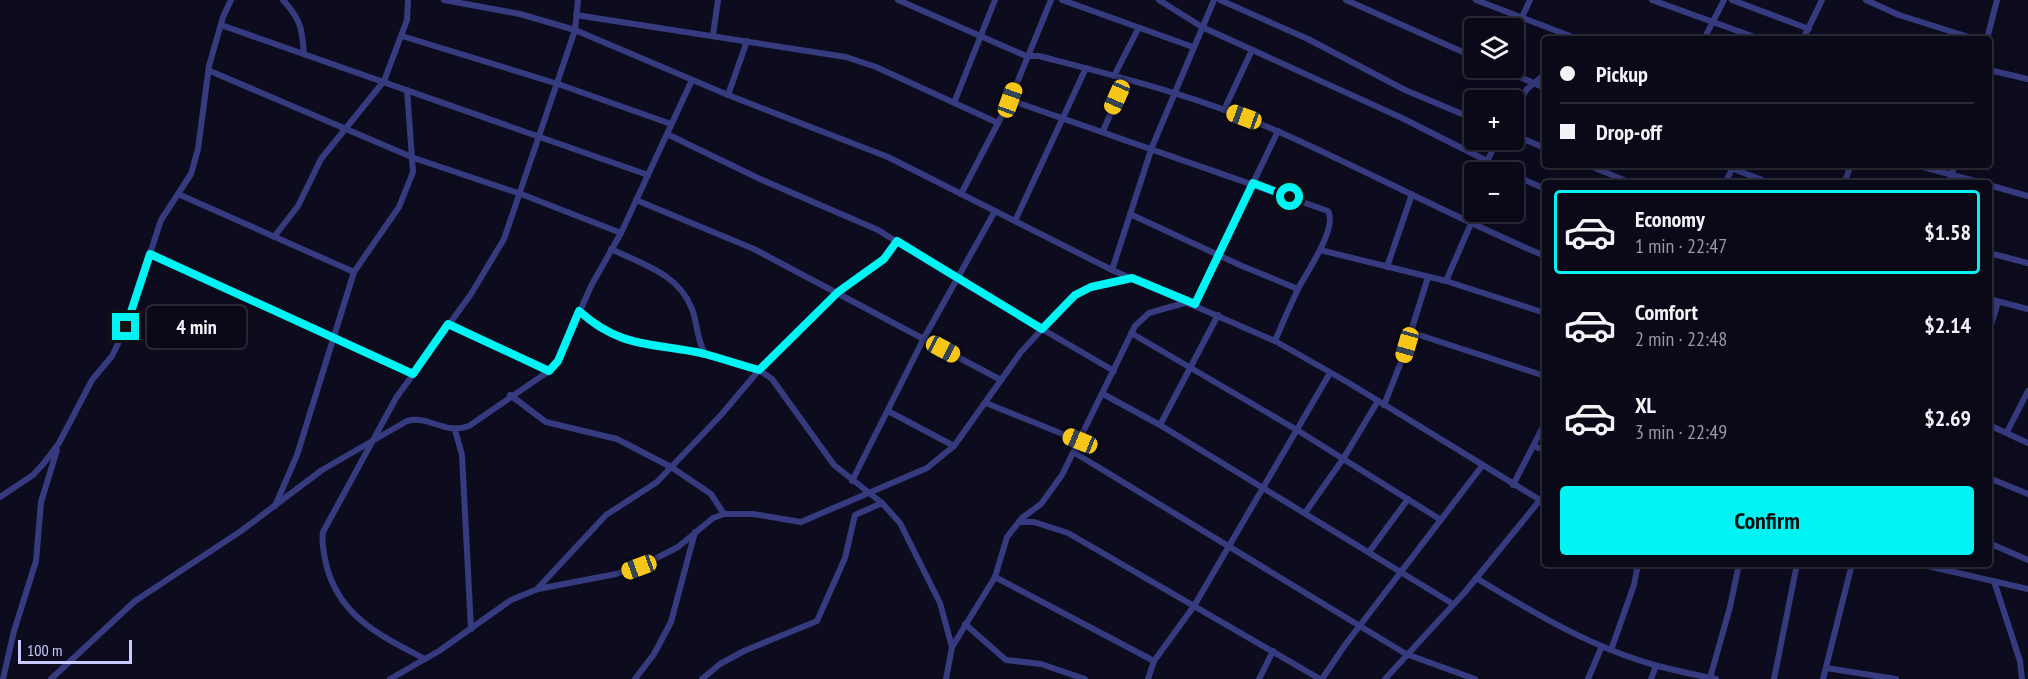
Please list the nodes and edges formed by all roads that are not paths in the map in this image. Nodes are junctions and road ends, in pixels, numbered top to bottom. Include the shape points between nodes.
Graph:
1 (231, 0) edge
2 (283, 0) edge
3 (408, 0) edge
4 (444, 0) edge
5 (578, 0) edge
6 (718, 0) edge
7 (898, 0) edge
8 (995, 0) edge
9 (1051, 0) edge
10 (1062, 0) edge
11 (1159, 0) edge
12 (1214, 0) edge
13 (1220, 0) edge
14 (1346, 0) edge
15 (1476, 0) edge
16 (1530, 0) edge
17 (1652, 0) edge
18 (1724, 0) edge
19 (1732, 0) edge
20 (1821, 0) edge
21 (1866, 0) edge
22 (1994, 1) edge
23 (576, 15) junction
24 (1519, 18) edge
25 (1521, 18) edge
26 (1524, 20) edge
27 (1714, 21) junction
28 (221, 24) junction
29 (1202, 27) junction
30 (1809, 28) junction
31 (1138, 29) junction
32 (575, 30) junction
33 (713, 35) junction
34 (402, 36) junction
35 (1569, 36) edge
36 (1706, 36) edge
37 (1752, 36) edge
38 (1805, 36) edge
39 (1966, 36) edge
40 (1988, 36) edge
41 (981, 37) junction
42 (747, 41) junction
43 (1193, 47) junction
44 (1252, 50) junction
45 (1464, 53) edge
46 (304, 54) junction
47 (1026, 56) junction
48 (1086, 68) junction
49 (210, 71) junction
50 (1992, 71) edge
51 (1114, 76) junction
52 (1542, 76) edge
53 (1523, 78) edge
54 (2028, 79) edge
55 (692, 80) junction
56 (1125, 80) junction
57 (384, 81) junction
58 (1534, 83) junction
59 (558, 84) junction
60 (1542, 87) edge
61 (407, 90) junction
62 (1175, 92) junction
63 (728, 95) junction
64 (1524, 96) edge
65 (1010, 100) junction
66 (954, 103) junction
67 (1224, 110) junction
68 (1464, 115) edge
69 (1062, 117) junction
70 (998, 123) junction
71 (672, 124) junction
72 (343, 129) junction
73 (1102, 131) junction
74 (1278, 131) junction
75 (667, 134) junction
76 (538, 138) junction
77 (1524, 139) edge
78 (1152, 147) junction
79 (1542, 147) edge
80 (1492, 150) edge
81 (414, 158) junction
82 (1487, 162) joint
83 (1594, 168) edge
84 (1735, 168) edge
85 (1927, 168) edge
86 (1953, 168) edge
87 (648, 175) junction
88 (1952, 175) junction
89 (1524, 180) edge
90 (1619, 180) edge
91 (1763, 180) edge
92 (1951, 180) edge
93 (1971, 180) edge
94 (1253, 183) junction
95 (1992, 186) edge
96 (1542, 188) edge
97 (178, 194) junction
98 (521, 194) junction
99 (962, 194) junction
100 (1412, 194) junction
101 (2028, 196) edge
102 (636, 200) junction
103 (995, 211) junction
104 (1130, 214) junction
105 (1015, 221) junction
106 (1472, 222) edge
107 (1471, 225) junction
108 (621, 233) junction
109 (274, 237) junction
110 (897, 241) junction
111 (611, 249) junction
112 (1320, 250) junction
113 (150, 254) junction
114 (1217, 254) junction
115 (1992, 254) edge
116 (1542, 255) edge
117 (2028, 263) edge
118 (1387, 267) junction
119 (1112, 270) junction
120 (354, 272) junction
121 (1428, 277) junction
122 (1132, 278) junction
123 (958, 280) junction
124 (1446, 281) junction
125 (1298, 289) junction
126 (838, 292) junction
127 (1992, 300) edge
128 (1998, 302) junction
129 (1191, 303) junction
130 (2028, 309) edge
131 (579, 311) junction
132 (1542, 312) edge
133 (1218, 315) junction
134 (1992, 321) edge
135 (448, 324) junction
136 (1042, 329) junction
137 (1410, 332) junction
138 (1131, 333) junction
139 (332, 338) junction
140 (924, 338) junction
141 (1275, 341) junction
142 (705, 354) junction
143 (1190, 368) junction
144 (759, 370) junction
145 (549, 371) junction
146 (1114, 371) junction
147 (1330, 373) junction
148 (413, 374) junction
149 (1542, 375) edge
150 (1001, 380) junction
151 (2028, 393) edge
152 (1103, 394) junction
153 (510, 395) junction
154 (986, 403) junction
155 (1381, 403) junction
156 (888, 411) junction
157 (1160, 425) junction
158 (1992, 426) edge
159 (1542, 429) edge
160 (455, 430) junction
161 (1297, 430) junction
162 (2007, 432) junction
163 (373, 441) junction
164 (1080, 441) junction
165 (58, 443) junction
166 (2028, 443) edge
167 (954, 446) junction
168 (1533, 446) junction
169 (1542, 449) edge
170 (1074, 453) junction
171 (1343, 459) junction
172 (1482, 466) junction
173 (671, 467) junction
174 (1992, 479) edge
175 (852, 481) junction
176 (1514, 484) junction
177 (1264, 488) junction
178 (868, 493) junction
179 (2028, 494) edge
180 (0, 497) edge
181 (1408, 499) junction
182 (1542, 502) edge
183 (882, 503) junction
184 (275, 506) junction
185 (1305, 513) junction
186 (724, 514) junction
187 (1441, 520) junction
188 (1019, 522) junction
189 (696, 532) junction
190 (1992, 544) edge
191 (1229, 545) junction
192 (1369, 552) junction
193 (2028, 560) edge
194 (1637, 567) edge
195 (1738, 567) edge
196 (1796, 567) edge
197 (1851, 567) edge
198 (1932, 567) edge
199 (1403, 572) junction
200 (995, 577) junction
201 (1476, 578) junction
202 (1994, 581) junction
203 (538, 589) junction
204 (2028, 589) edge
205 (1453, 604) junction
206 (1194, 606) junction
207 (965, 624) junction
208 (1360, 625) junction
209 (471, 629) junction
210 (1602, 646) junction
211 (952, 647) junction
212 (1611, 650) junction
213 (1273, 651) junction
214 (1406, 654) junction
215 (425, 659) junction
216 (1154, 661) junction
217 (1656, 666) junction
218 (1826, 668) junction
219 (1472, 678) edge
220 (1713, 678) edge
221 (3, 679) edge
222 (51, 679) edge
223 (390, 679) edge
224 (635, 679) edge
225 (702, 679) edge
226 (946, 679) edge
227 (1085, 679) edge
228 (1148, 679) edge
229 (1259, 679) edge
230 (1321, 679) edge
231 (1385, 679) edge
232 (1588, 679) edge
233 (1651, 679) edge
234 (1774, 679) edge
235 (1823, 679) edge
236 (1896, 679) edge
237 (2022, 679) edge

1 - 28 street
2 - 46 street via 302,27
3 - 34 street
4 - 32 street via 520,14
5 - 23 street
6 - 33 street
7 - 41 street
8 - 41 street
9 - 47 street
10 - 31 street
11 - 29 street
12 - 29 street
13 - 68 street
14 - 45 street
15 - 24 street
16 - 25 street
17 - 27 street
18 - 27 street
19 - 30 street
20 - 30 street
21 - 39 street
22 - 40 street
23 - 32 street
23 - 33 street
26 - 35 street
27 - 36 street
27 - 37 street
28 - 46 street
28 - 49 street
29 - 43 street
29 - 44 street
30 - 38 street
31 - 43 street
31 - 51 street
32 - 55 street
32 - 59 street
33 - 42 street
34 - 57 street
34 - 59 street
41 - 47 street
41 - 66 street
42 - 63 street
42 - 66 street via 853,59
43 - 62 street
44 - 67 street
44 - 82 street via 1402,118
46 - 57 street
47 - 48 street
47 - 65 street
48 - 51 street
48 - 69 street
49 - 72 street
49 - 97 street via 198,149
50 - 54 street
51 - 56 street
52 - 58 street
53 - 58 street
55 - 63 street
55 - 71 street
56 - 62 street
56 - 73 street
57 - 61 street
57 - 72 street
58 - 60 street
58 - 64 street
59 - 71 street
59 - 76 street
61 - 76 street
61 - 81 street
62 - 67 street
62 - 78 street
63 - 99 street via 855,143
65 - 69 street
65 - 70 street
66 - 70 street
67 - 74 street
69 - 73 street
69 - 105 street
70 - 99 street
71 - 75 street
72 - 81 street
72 - 109 street via 321,159 298,206
73 - 78 street
74 - 94 street
74 - 100 street
75 - 87 street
75 - 110 street
76 - 87 street
76 - 98 street
77 - 79 street
78 - 94 street
78 - 104 street
80 - 82 street
81 - 98 street
81 - 120 street via 402,202
83 - 90 street
84 - 91 street
85 - 88 street
86 - 88 street
87 - 102 street
88 - 92 street
88 - 93 street
89 - 96 street
94 - 112 street via 1328,211 1330,221
94 - 114 street
95 - 101 street
97 - 109 street
97 - 113 street via 161,220
98 - 108 street
98 - 135 street via 501,244
99 - 103 street
100 - 107 street
100 - 118 street
102 - 108 street
102 - 126 street via 754,249
103 - 105 street
103 - 123 street
104 - 114 street
104 - 119 street
105 - 119 street
106 - 107 street
107 - 116 street
107 - 124 street
108 - 111 street
109 - 120 street
110 - 123 street
110 - 126 street via 884,259
111 - 131 street
111 - 142 street via 673,279 691,307 696,336
112 - 118 street
112 - 125 street
113 - 139 street
113 - 165 street via 112,356 92,380
114 - 125 street
114 - 129 street
115 - 117 street
118 - 121 street
119 - 122 street
120 - 139 street
121 - 124 street
121 - 137 street
122 - 129 street
122 - 136 street via 1091,287 1075,295
123 - 136 street
123 - 140 street
124 - 132 street
125 - 141 street
126 - 140 street
126 - 144 street
127 - 128 street
128 - 130 street
128 - 134 street
129 - 133 street
129 - 138 street via 1149,313
131 - 142 street via 596,326 622,339
131 - 145 street via 558,361
133 - 141 street
133 - 143 street
135 - 145 street
135 - 148 street
136 - 146 street
136 - 150 street
137 - 149 street
137 - 155 street
138 - 143 street
138 - 146 street
139 - 148 street
139 - 184 street via 297,455
140 - 150 street
140 - 156 street
141 - 147 street
142 - 144 street
143 - 157 street
143 - 161 street
144 - 173 street
144 - 175 street via 777,385 834,465
145 - 153 street
146 - 152 street
147 - 155 street
147 - 161 street
148 - 163 street
150 - 154 street
151 - 162 street
152 - 157 street
152 - 164 street
153 - 160 street via 469,426
153 - 173 street via 546,422 617,439
154 - 164 street
154 - 167 street
155 - 171 street
155 - 172 street
156 - 167 street
156 - 175 street
157 - 177 street
158 - 162 street
159 - 168 street
160 - 163 street via 414,419
160 - 209 street via 462,455
161 - 171 street
161 - 177 street
162 - 166 street
163 - 184 street via 322,470
163 - 215 street via 323,532 321,543 330,580 362,624
164 - 170 street
165 - 180 street via 33,475
165 - 221 street via 42,502 36,561
167 - 178 street via 927,468
168 - 169 street
168 - 176 street
170 - 188 street via 1041,504
170 - 191 street
171 - 181 street
171 - 185 street
172 - 176 street
172 - 187 street
173 - 186 street via 711,494
173 - 203 street via 649,488 606,515
174 - 179 street
175 - 178 street
176 - 182 street
177 - 185 street
177 - 191 street
178 - 183 street
178 - 186 street via 801,522
181 - 187 street
181 - 192 street
182 - 201 street
183 - 211 street via 900,523 940,603
183 - 225 street via 858,512 853,519 845,558 818,621 744,651
184 - 222 street via 135,601
185 - 192 street
186 - 189 street
187 - 199 street
188 - 200 street via 1007,537
188 - 206 street via 1034,522 1068,533
189 - 203 street via 670,551 633,569
189 - 224 street via 671,622
190 - 193 street
191 - 206 street
191 - 208 street
192 - 199 street
194 - 212 street
195 - 220 street
196 - 234 street
197 - 218 street
198 - 202 street
199 - 205 street
199 - 208 street
200 - 207 street
200 - 216 street
201 - 205 street
201 - 210 street via 1557,626
202 - 204 street
202 - 237 street via 2020,660
203 - 209 street via 501,606
205 - 214 street
206 - 213 street
206 - 216 street
207 - 211 street
207 - 227 street via 1006,660 1041,664
208 - 214 street
208 - 230 street
209 - 215 street
210 - 212 street
210 - 232 street
211 - 226 street
212 - 217 street
213 - 229 street
213 - 230 street
214 - 219 street
214 - 231 street
215 - 223 street
216 - 228 street
217 - 220 street
217 - 233 street
218 - 235 street
218 - 236 street

